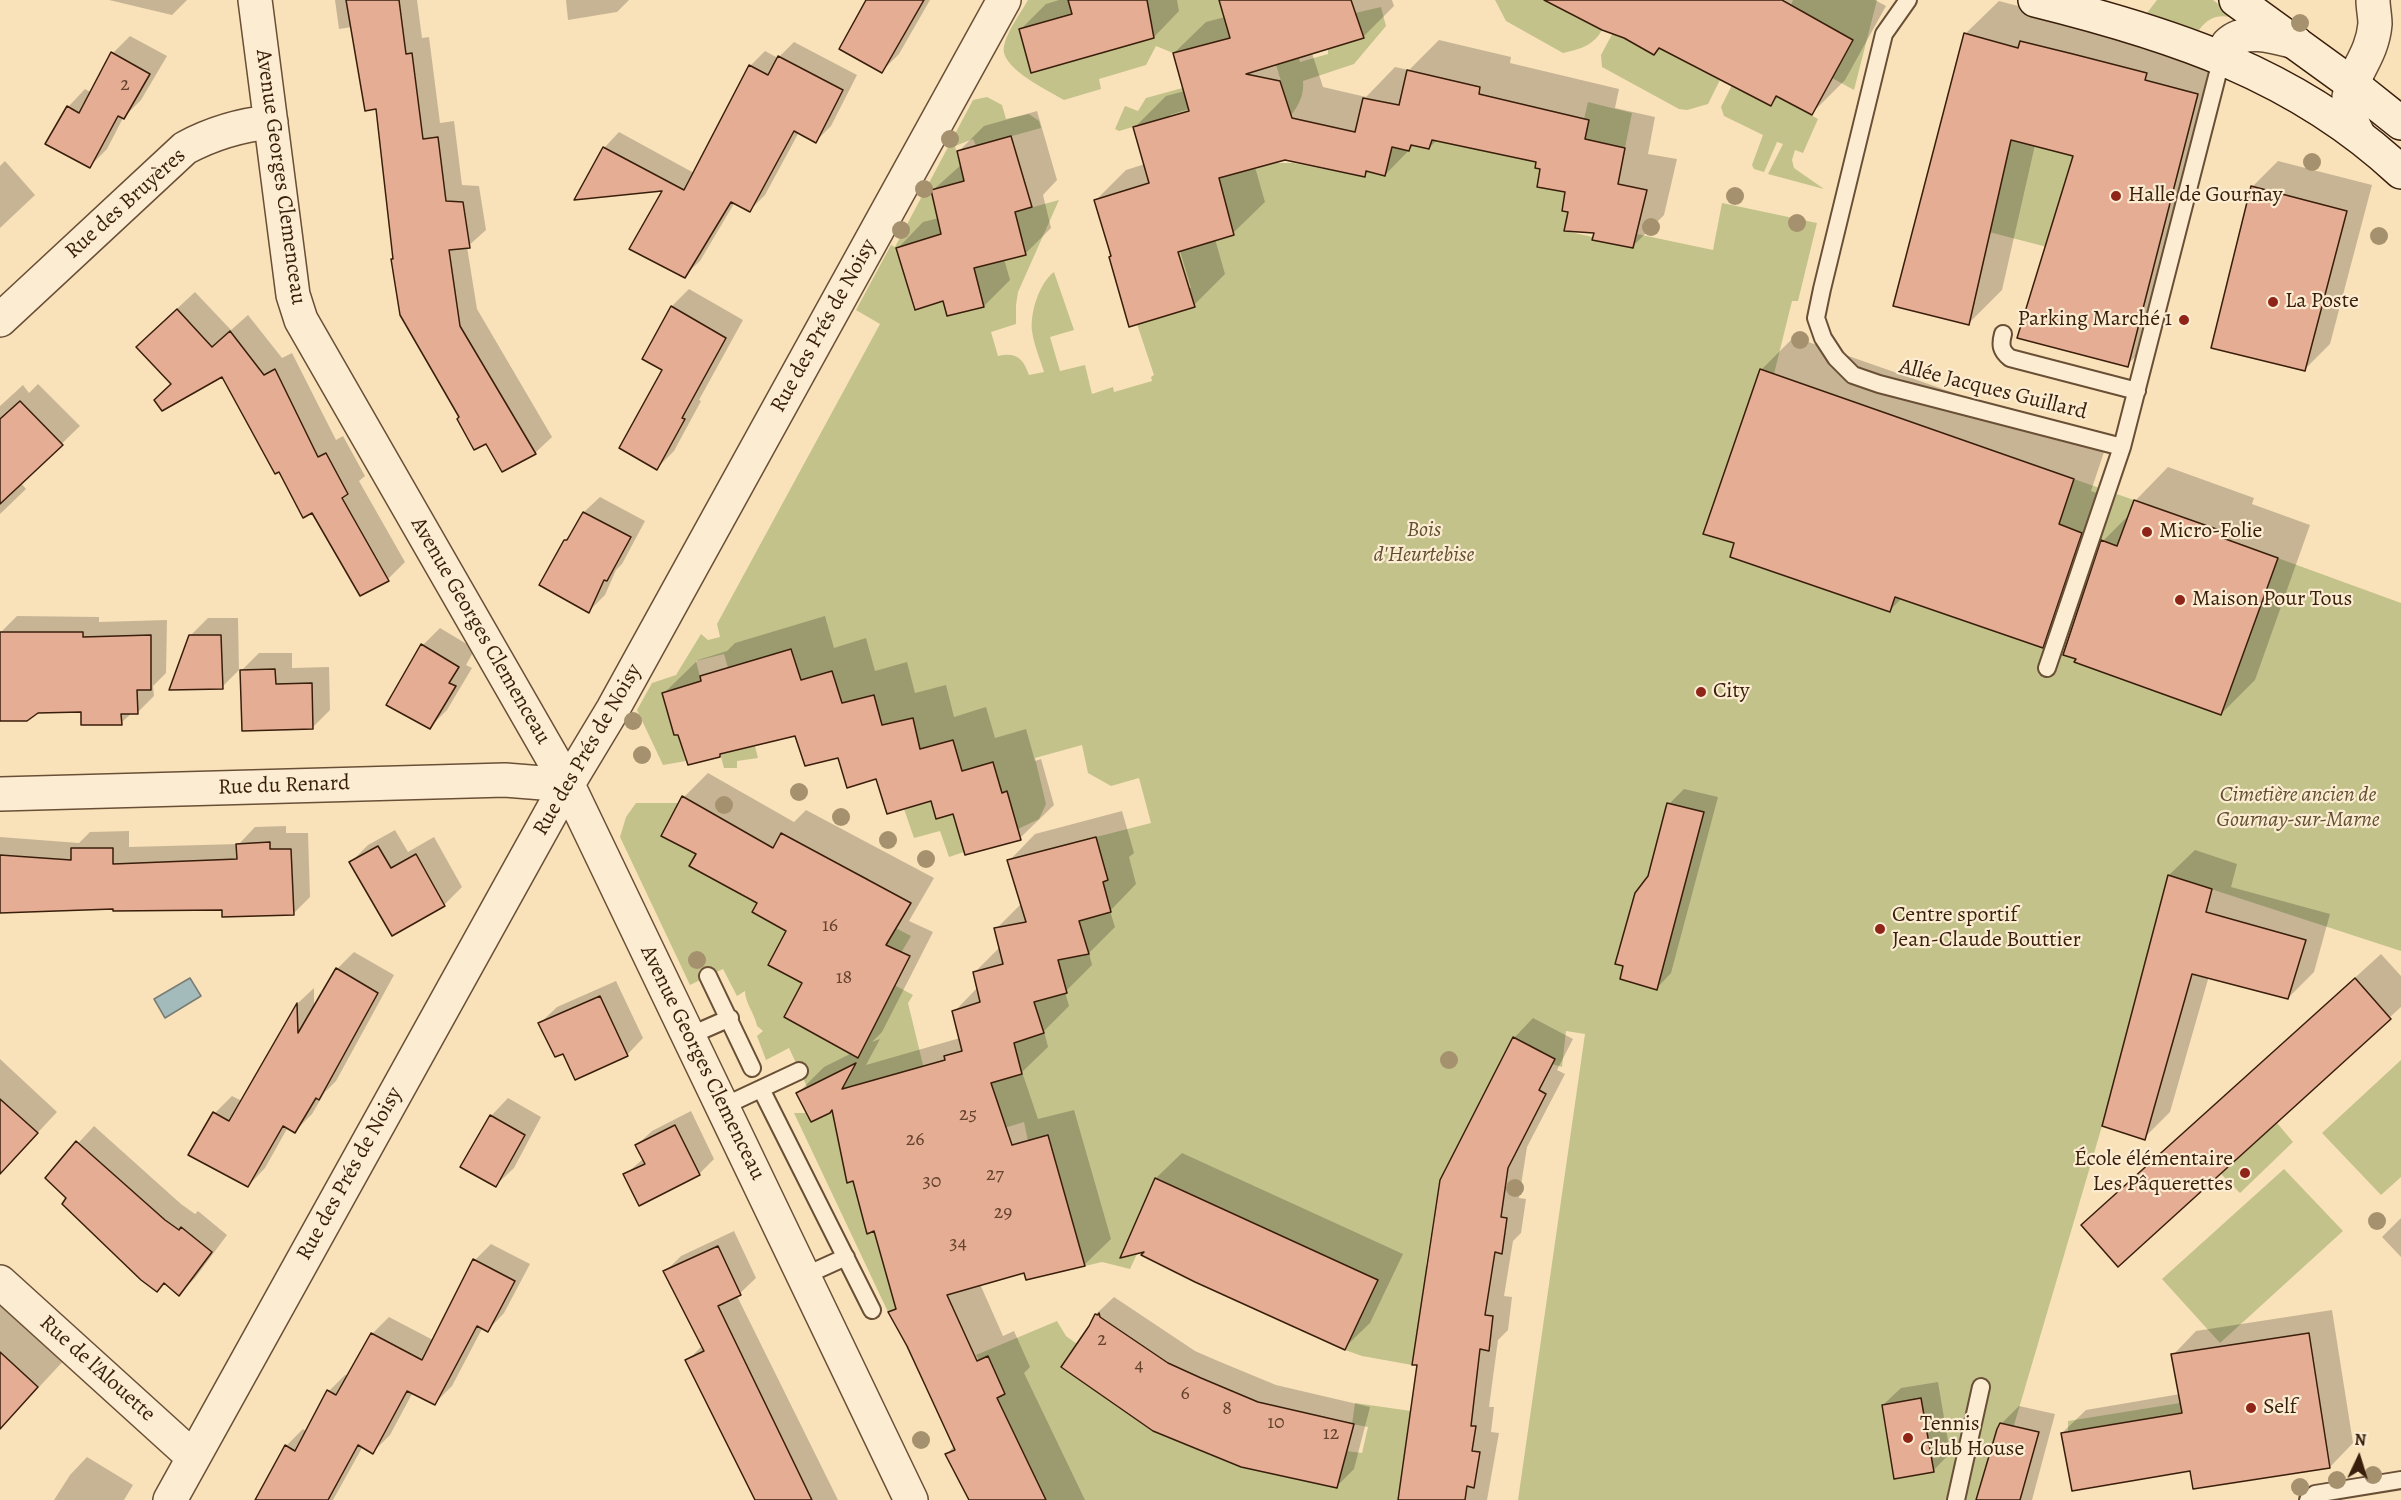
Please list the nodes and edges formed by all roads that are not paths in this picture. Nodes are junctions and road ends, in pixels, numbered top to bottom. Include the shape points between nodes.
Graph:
1 (255, 0) edge
2 (1004, 0) edge
3 (1908, 0) edge
4 (2035, 0) edge
5 (2132, 0) edge
6 (2236, 0) edge
7 (2373, 0) edge
8 (2103, 17) junction
9 (2295, 42) junction
10 (2222, 57) junction
11 (2352, 84) junction
12 (271, 122) junction
13 (2401, 123) edge
14 (2359, 136) junction
15 (2401, 172) edge
16 (0, 320) edge
17 (2003, 334) dead end
18 (2137, 391) junction
19 (2122, 447) junction
20 (2047, 668) dead end
21 (568, 785) junction
22 (0, 794) edge
23 (708, 976) dead end
24 (730, 1018) junction
25 (689, 1036) junction
26 (752, 1068) dead end
27 (799, 1071) dead end
28 (761, 1089) junction
29 (723, 1107) junction
30 (846, 1257) junction
31 (804, 1276) junction
32 (0, 1282) edge
33 (872, 1310) dead end
34 (1981, 1387) dead end
35 (193, 1457) junction
36 (2401, 1480) edge
37 (170, 1500) edge
38 (911, 1500) edge
39 (1956, 1500) edge
40 (2308, 1500) edge

1 - 12 street, Avenue Georges Clemenceau
2 - 21 street, Rue des Prés de Noisy
3 - 19 lane, Allée Jacques Guillard via 1884,34 1816,318 1823,338 1853,375
4 - 8 street
5 - 8 street
6 - 9 street
7 - 11 street via 2375,24
8 - 10 street
9 - 10 street via 2272,36 2241,36 2228,44
9 - 11 street
10 - 14 street via 2277,82
10 - 18 lane
11 - 13 street
11 - 14 street via 2347,107
12 - 16 street, Rue des Bruyères via 227,129 185,148
12 - 21 street, Avenue Georges Clemenceau via 293,295 301,320
14 - 15 street
17 - 18 lane via 2000,344 2010,358
18 - 19 lane
19 - 20 lane
21 - 22 street, Rue du Renard via 505,780
21 - 25 street, Avenue Georges Clemenceau
21 - 35 street, Rue des Prés de Noisy
23 - 24 lane
24 - 25 lane
24 - 26 lane
25 - 29 street, Avenue Georges Clemenceau
27 - 28 lane
28 - 29 lane
28 - 30 lane
29 - 31 street, Avenue Georges Clemenceau
30 - 31 lane
30 - 33 lane
31 - 38 street, Avenue Georges Clemenceau
32 - 35 street, Rue de l'Alouette
34 - 39 lane
35 - 37 street, Rue des Prés de Noisy
36 - 40 lane via 2314,1494

